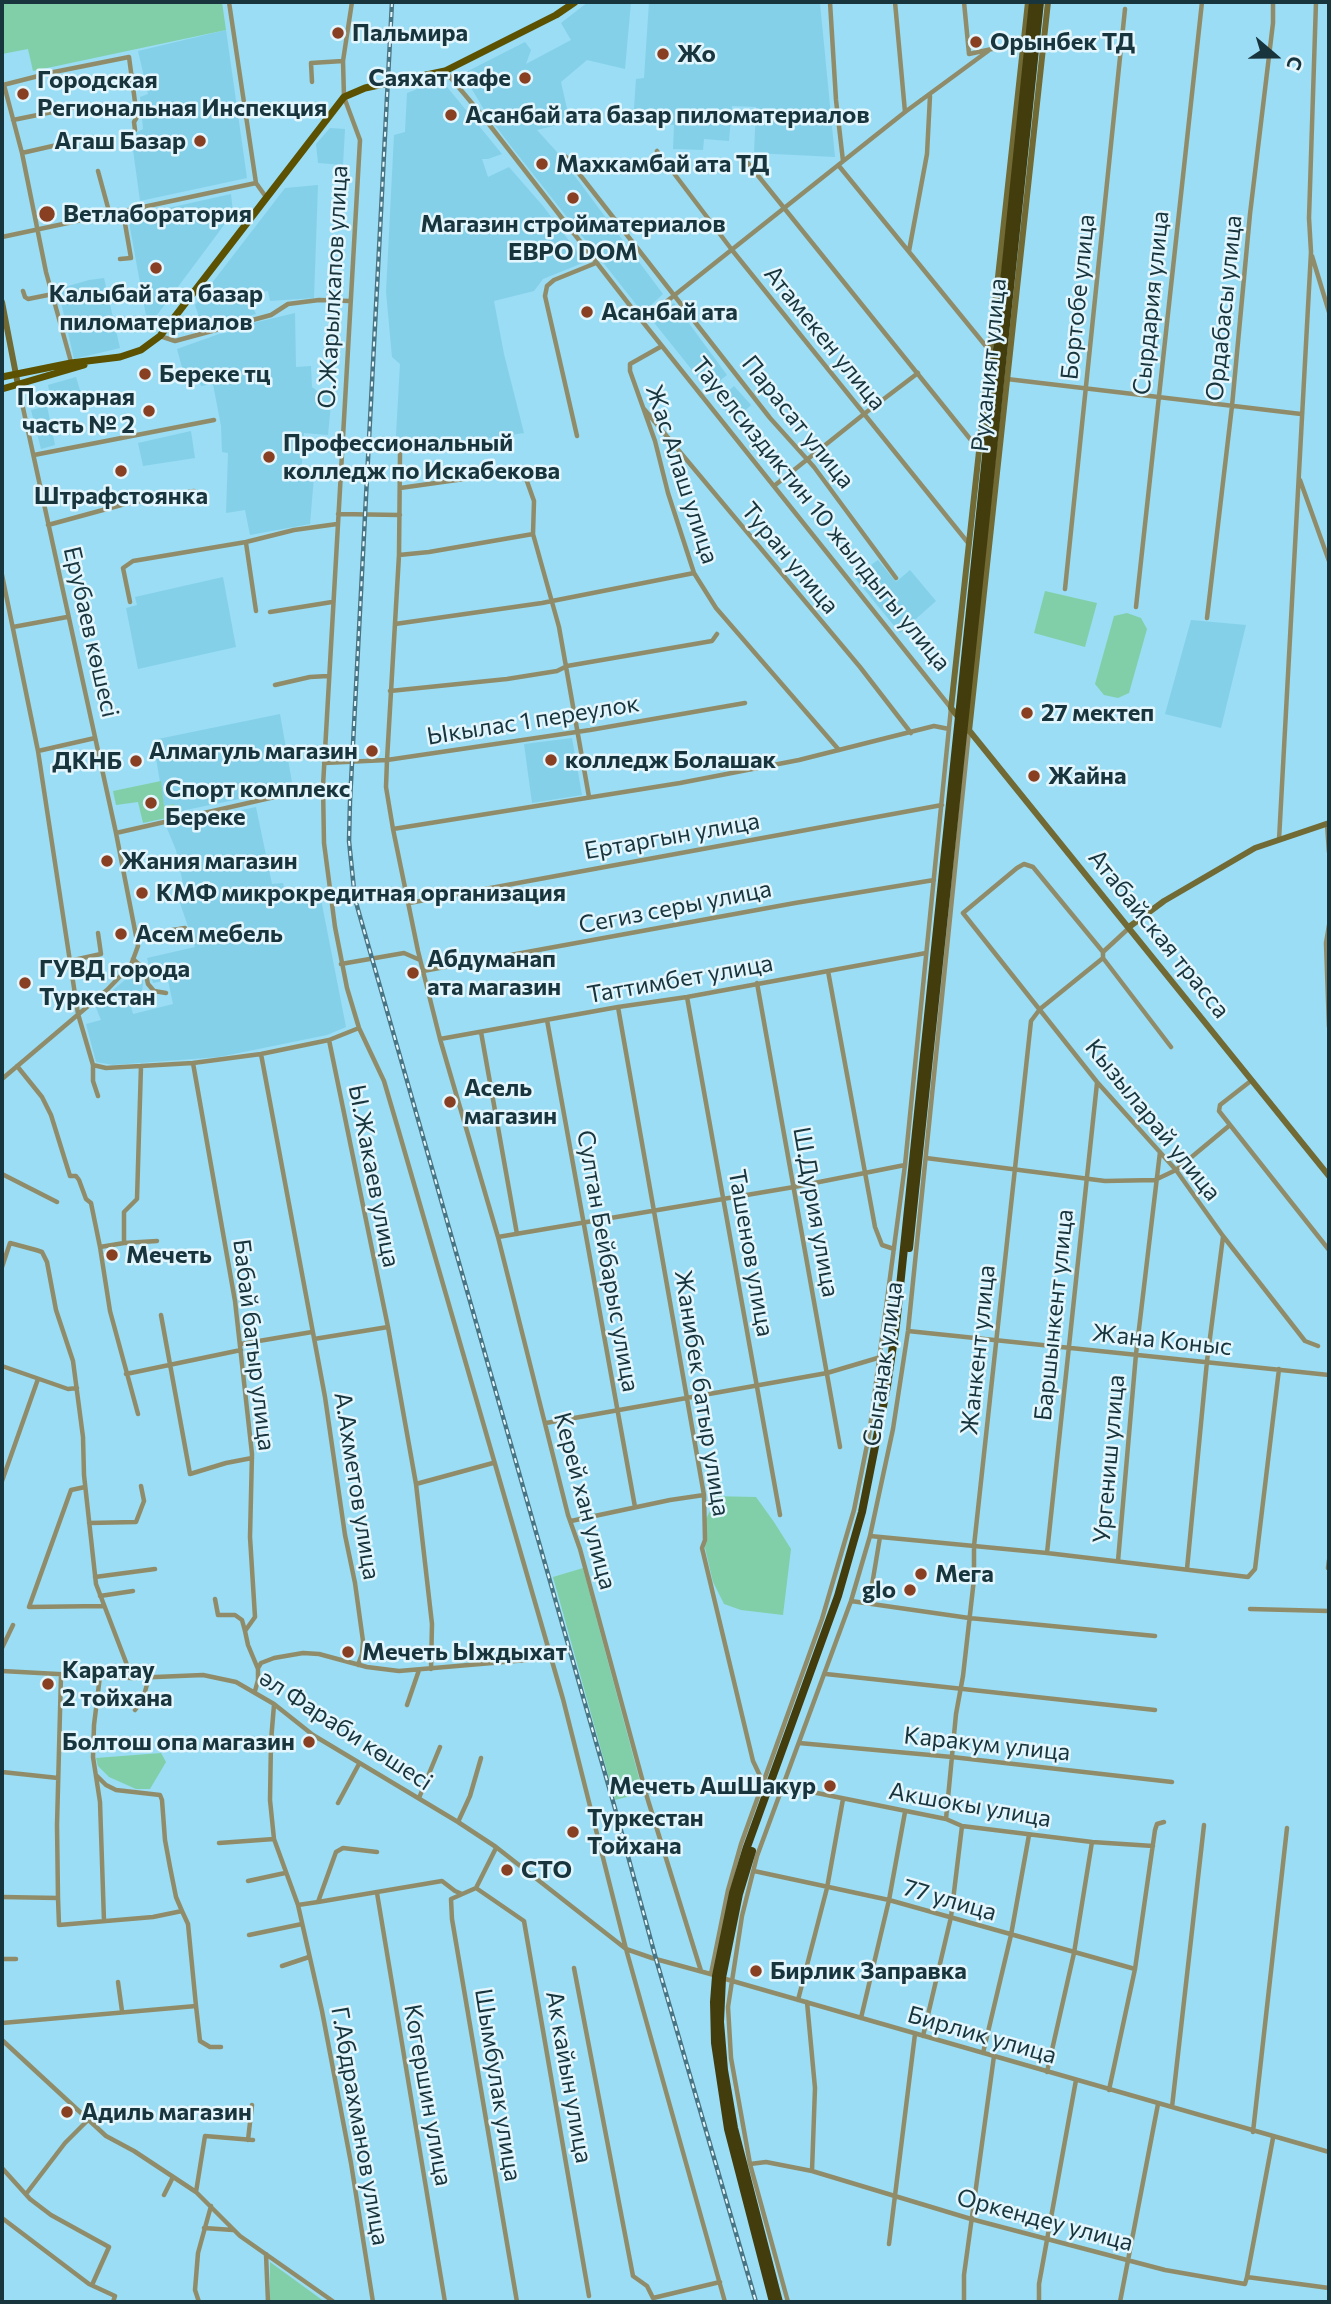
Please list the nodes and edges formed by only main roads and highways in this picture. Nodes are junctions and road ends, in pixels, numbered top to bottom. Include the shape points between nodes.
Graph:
1 (575, 2) edge
2 (1028, 2) edge
3 (1034, 2) edge
4 (1040, 2) edge
5 (1048, 2) edge
6 (2, 302) edge
7 (98, 361) junction
8 (16, 374) junction
9 (2, 377) edge
10 (18, 385) junction
11 (2, 389) edge
12 (951, 709) joint
13 (963, 725) junction
14 (1328, 823) edge
15 (1129, 927) junction
16 (1329, 1176) edge
17 (717, 1976) junction
18 (772, 2302) edge
19 (779, 2302) edge

1 - 7 main road via 445,71 344,97 160,336 141,351
2 - 12 main road, Руханият улица
3 - 13 highway
4 - 13 highway
5 - 13 main road, Руханият улица
6 - 8 main road, Ерубаев көшесі
7 - 8 main road
7 - 10 main road
8 - 9 main road
8 - 10 main road, Ерубаев көшесі
10 - 11 main road
12 - 13 main road, Тауелсиздиктин 10 жылдыгы улица
13 - 15 main road, Атабайская трасса
13 - 17 highway via 896,1325 879,1431 838,1596 733,1893
14 - 15 main road via 1255,848
15 - 16 main road, Атабайская трасса
17 - 18 highway via 713,2022 718,2071
17 - 19 highway via 734,2128

